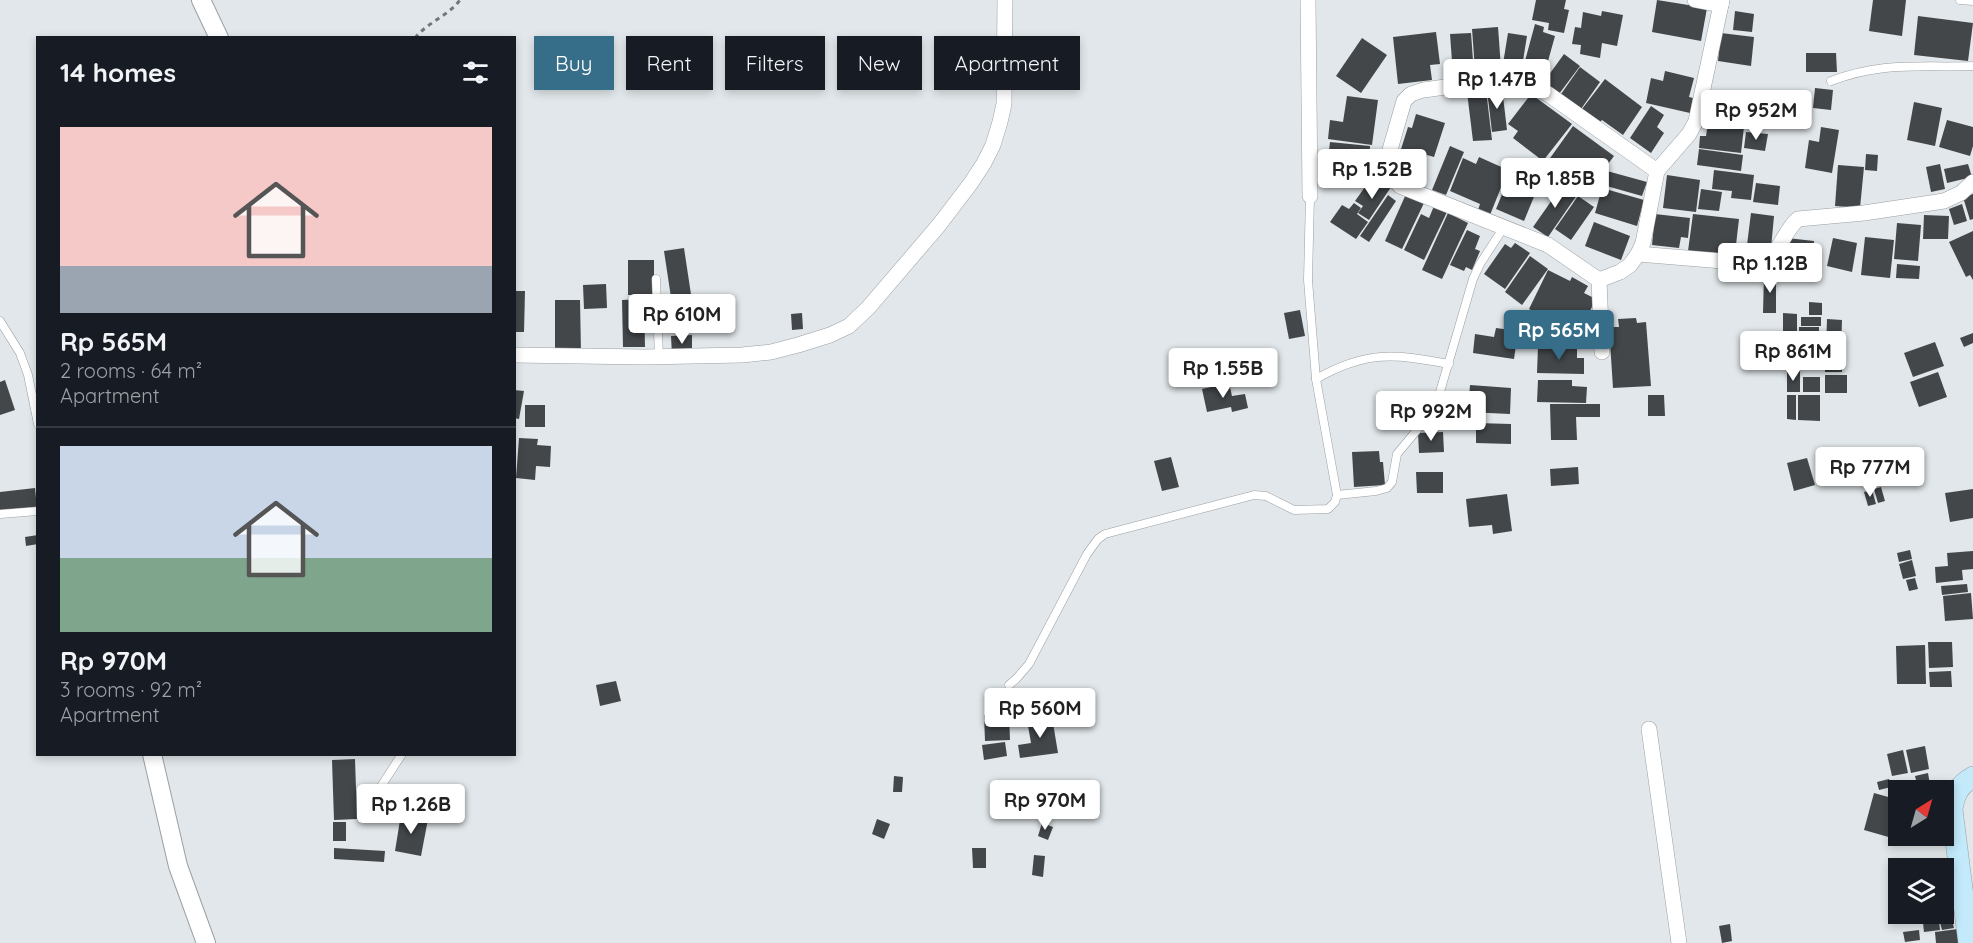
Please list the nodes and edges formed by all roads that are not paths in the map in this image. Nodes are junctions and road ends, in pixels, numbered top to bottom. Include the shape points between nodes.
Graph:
1 (201, 0) edge
2 (1005, 0) edge
3 (1308, 0) edge
4 (1695, 0) edge
5 (1960, 0) edge
6 (1973, 1) edge
7 (1722, 3) edge
8 (218, 36) edge
9 (1973, 66) edge
10 (1832, 81) dead end
11 (1657, 171) junction
12 (1973, 182) edge
13 (1310, 196) joint
14 (1504, 227) junction
15 (1638, 254) junction
16 (656, 279) dead end
17 (1599, 280) junction
18 (0, 321) edge
19 (1602, 352) dead end
20 (516, 355) edge
21 (659, 357) junction
22 (1449, 364) junction
23 (1316, 379) junction
24 (36, 414) edge
25 (1337, 495) junction
26 (36, 511) edge
27 (0, 514) edge
28 (1008, 684) dead end
29 (1649, 729) dead end
30 (152, 756) edge
31 (401, 756) edge
32 (1973, 777) edge
33 (365, 811) dead end
34 (206, 943) edge
35 (1679, 943) edge
36 (1969, 943) edge

1 - 8 street
2 - 21 street via 1004,104 993,145 939,225 858,319 840,332 771,352
3 - 13 street
4 - 7 street
5 - 6 lane
7 - 11 street via 1696,121
9 - 10 lane via 1890,66 1866,69
11 - 14 street via 1534,87 1505,81 1411,94 1400,110 1387,160 1392,179 1400,186
11 - 15 street
12 - 15 street via 1944,201 1798,219 1776,253 1759,264
13 - 23 lane via 1308,280
14 - 17 street via 1548,245
14 - 22 lane via 1473,279
15 - 17 street via 1620,272
16 - 21 lane
17 - 19 street
18 - 24 lane via 20,353
20 - 21 street
22 - 23 lane via 1383,355 1336,367
22 - 25 lane via 1437,402 1397,454 1392,482 1387,488
23 - 25 lane
25 - 28 lane via 1329,508 1304,510 1254,495 1105,534 1087,554 1029,664
26 - 27 lane
29 - 35 street
30 - 34 street via 178,866
31 - 33 lane
32 - 36 main road via 1958,789 1952,810

